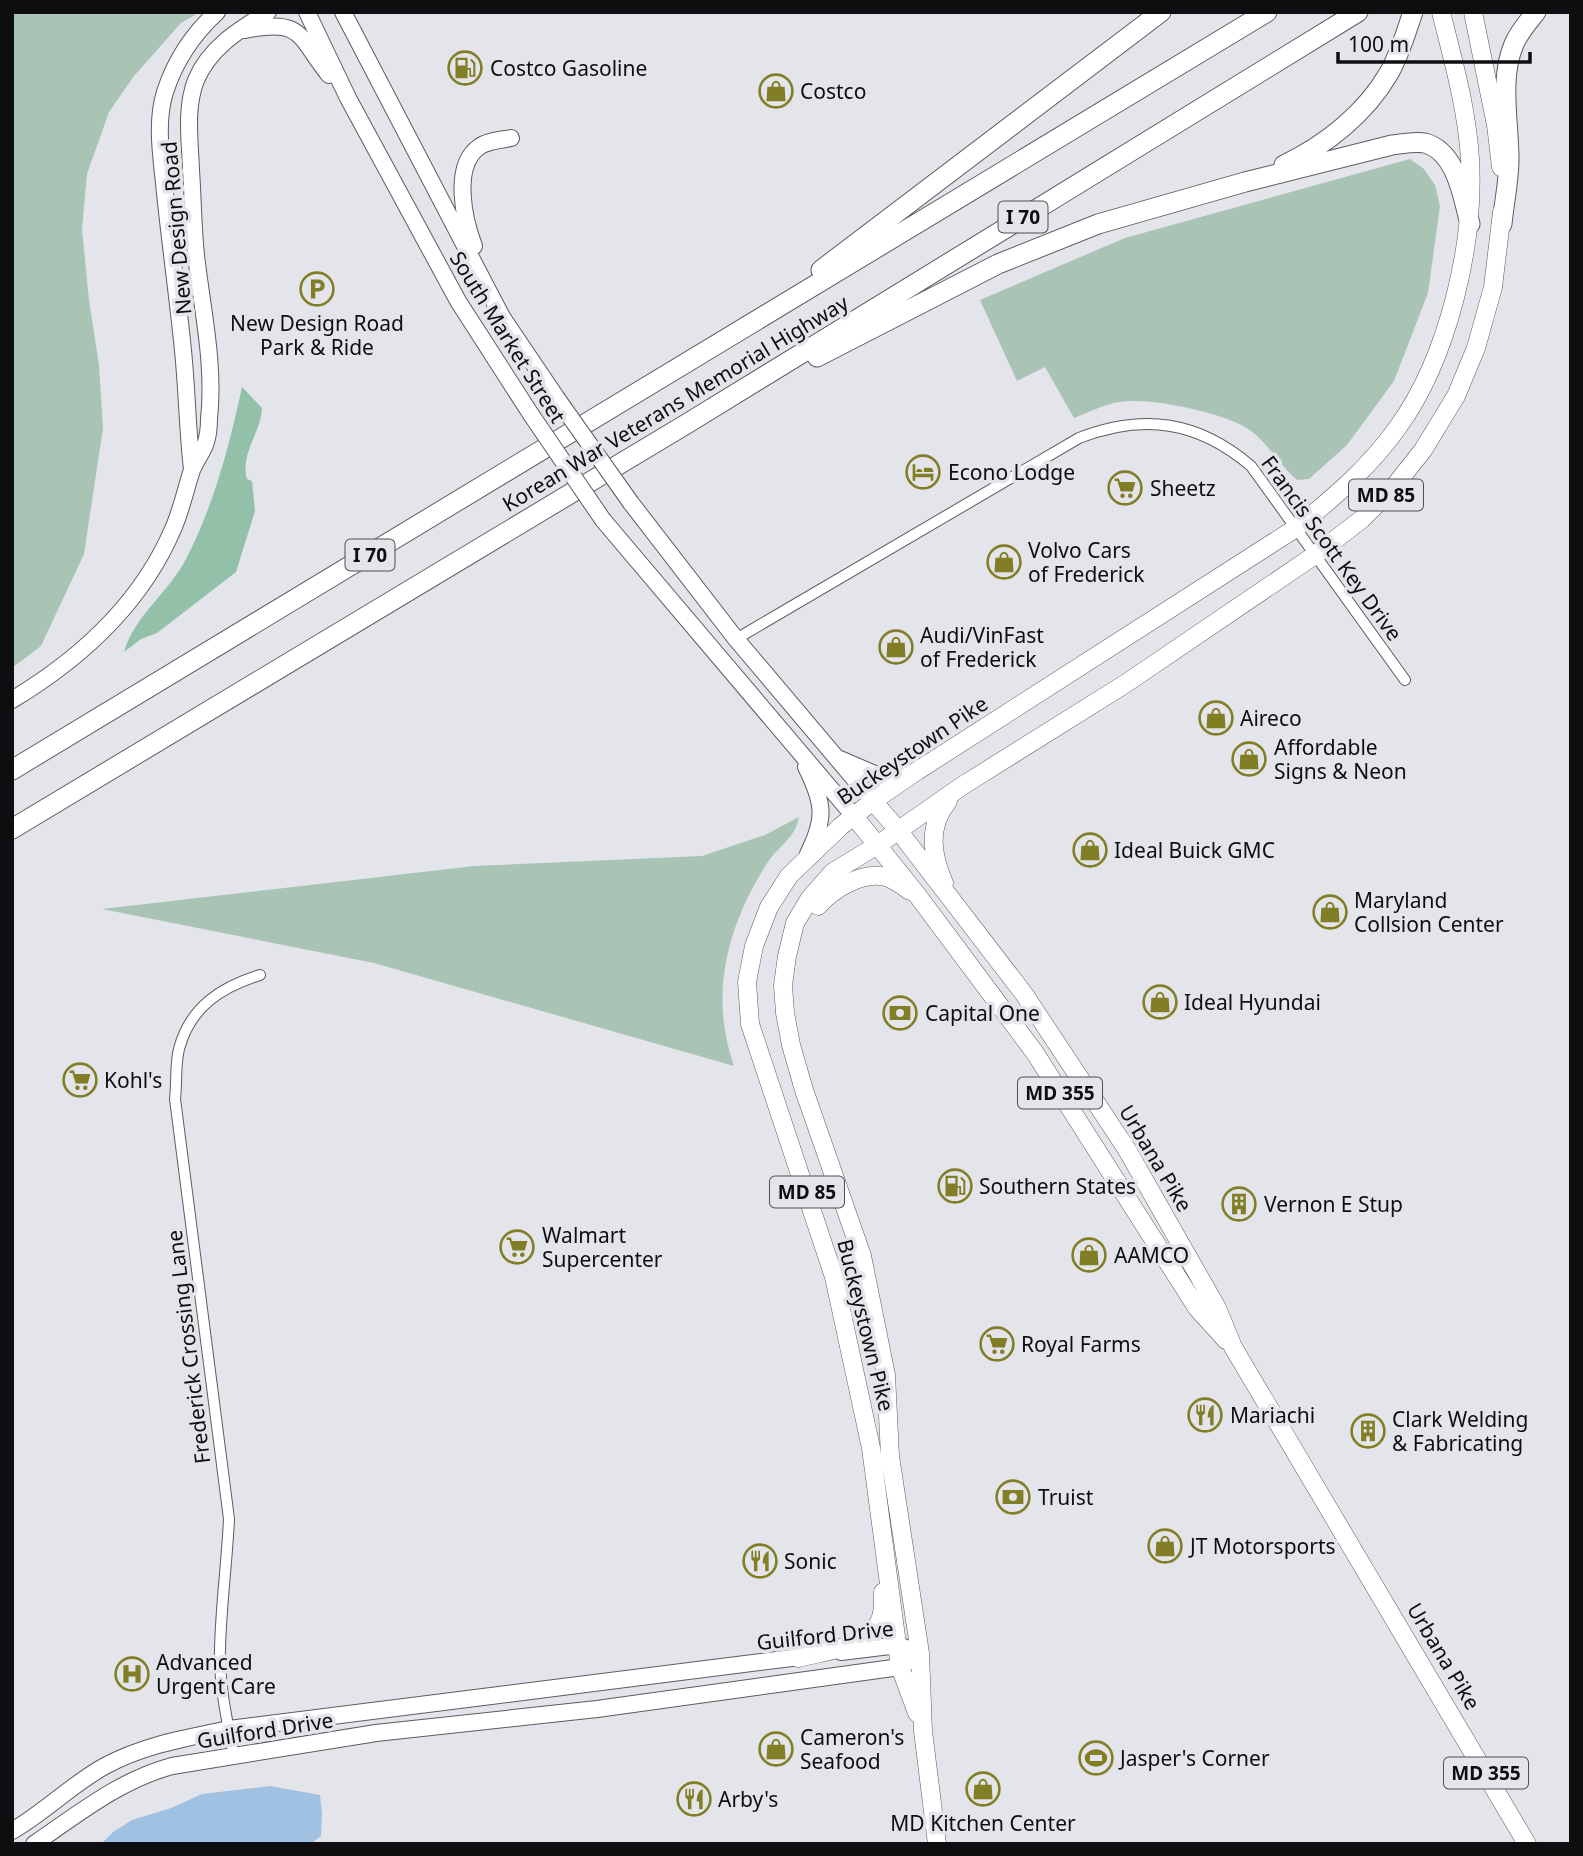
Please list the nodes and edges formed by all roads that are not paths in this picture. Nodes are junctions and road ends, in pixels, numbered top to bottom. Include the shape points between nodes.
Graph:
1 (217, 12) edge
2 (268, 12) edge
3 (307, 12) edge
4 (343, 12) edge
5 (1161, 12) edge
6 (1267, 12) edge
7 (1358, 12) edge
8 (1413, 12) edge
9 (1441, 12) edge
10 (1473, 12) edge
11 (1536, 12) edge
12 (235, 32) junction
13 (348, 99) junction
14 (511, 138) dead end
15 (1245, 182) junction
16 (1470, 224) junction
17 (1502, 224) junction
18 (502, 317) junction
19 (728, 340) junction
20 (688, 423) junction
21 (192, 469) junction
22 (1296, 528) junction
23 (1315, 555) junction
24 (736, 639) junction
25 (1405, 680) dead end
26 (12, 700) edge
27 (796, 746) junction
28 (832, 754) junction
29 (12, 770) edge
30 (917, 771) junction
31 (962, 786) junction
32 (873, 801) junction
33 (853, 815) junction
34 (12, 829) edge
35 (898, 830) junction
36 (879, 844) junction
37 (806, 858) junction
38 (918, 896) junction
39 (950, 900) junction
40 (786, 956) junction
41 (260, 975) dead end
42 (1233, 1348) junction
43 (884, 1544) junction
44 (898, 1645) junction
45 (920, 1653) junction
46 (799, 1658) junction
47 (900, 1667) junction
48 (229, 1729) junction
49 (923, 1731) junction
50 (234, 1756) junction
51 (12, 1831) edge
52 (34, 1844) edge
53 (937, 1844) edge
54 (1527, 1844) edge

1 - 21 main road, New Design Road via 192,38 176,65 165,93 160,127 188,386
2 - 12 main road, New Design Road
3 - 13 main road, South Market Street
4 - 18 main road, South Market Street
5 - 19 highway
6 - 19 highway, Korean War Veterans Memorial Highway / I 70
7 - 20 highway, Korean War Veterans Memorial Highway / I 70
8 - 15 highway via 1389,73 1348,124 1288,163
9 - 16 main road, Buckeystown Pike / MD 85 via 1465,117
10 - 17 main road, Buckeystown Pike / MD 85 via 1496,125
11 - 17 highway via 1513,44 1509,66 1509,163
12 - 13 main road via 277,26 290,29 305,40
12 - 21 main road, New Design Road via 210,57 196,80 191,103 196,252 211,387 206,443
13 - 27 main road, South Market Street / MD 355, bridge via 458,301 603,520
14 - 18 main road via 480,145 463,169 470,235
15 - 16 highway via 1392,145 1426,144 1451,167
15 - 20 highway via 1098,224 998,264
16 - 22 main road, Buckeystown Pike / MD 85 via 1443,337 1424,384 1373,460
17 - 23 main road, Buckeystown Pike / MD 85 via 1493,287 1476,348 1456,396 1393,488
18 - 24 main road, South Market Street / MD 355, bridge via 631,503
19 - 29 highway, Korean War Veterans Memorial Highway / I 70
20 - 34 highway, Korean War Veterans Memorial Highway / I 70
21 - 26 main road, New Design Road via 173,529 124,608 76,657
22 - 23 street, Francis Scott Key Drive
22 - 24 street, Francis Scott Key Drive via 1251,466 1231,449 1182,427 1108,427 1079,438
22 - 30 main road, Buckeystown Pike / MD 85
23 - 25 street, Francis Scott Key Drive
23 - 31 main road, Buckeystown Pike / MD 85 via 1125,684
24 - 28 main road, South Market Street / MD 355
27 - 33 main road, South Market Street / MD 355
27 - 37 main road via 822,814
28 - 30 main road via 884,778
28 - 32 main road, South Market Street / MD 355
30 - 32 main road, Buckeystown Pike / MD 85
31 - 35 main road, Buckeystown Pike / MD 85
31 - 39 main road via 939,812 934,831 934,855
32 - 33 main road, Buckeystown Pike / MD 85
32 - 35 main road, Urbana Pike / MD 355
33 - 36 main road, Urbana Pike / MD 355
33 - 37 main road, Buckeystown Pike / MD 85
35 - 36 main road, Buckeystown Pike / MD 85
35 - 39 main road, Urbana Pike / MD 355
36 - 38 main road, Urbana Pike / MD 355
36 - 40 main road, Buckeystown Pike / MD 85 via 833,872 810,898 795,923
37 - 43 main road, Buckeystown Pike / MD 85 via 769,907 754,946 747,982 750,1024 834,1277 869,1436
38 - 40 main road via 884,876 862,878 831,891 802,923
38 - 42 main road, Urbana Pike / MD 355 via 1035,1054 1197,1308
39 - 42 main road, Urbana Pike / MD 355 via 1024,994 1126,1148 1217,1308
40 - 45 main road, Buckeystown Pike / MD 85 via 783,985 791,1045 862,1256 886,1376 890,1456
41 - 48 street, Frederick Crossing Lane via 236,982 210,998 189,1025 179,1050 176,1099 229,1519 220,1649
42 - 54 main road, Urbana Pike / MD 355
43 - 44 main road, Buckeystown Pike / MD 85
43 - 46 main road via 883,1608 872,1632 847,1645
44 - 45 main road, Guilford Drive
44 - 46 main road, Guilford Drive
44 - 47 main road, Buckeystown Pike / MD 85
45 - 47 main road, Guilford Drive
45 - 49 main road, Buckeystown Pike / MD 85
46 - 48 main road, Guilford Drive
47 - 49 main road, Buckeystown Pike / MD 85
47 - 50 main road, Guilford Drive via 597,1709 376,1733
48 - 50 street, Frederick Crossing Lane
48 - 51 main road, Guilford Drive via 162,1744 114,1762
49 - 53 main road, Buckeystown Pike / MD 85
50 - 52 main road, Guilford Drive via 149,1772

